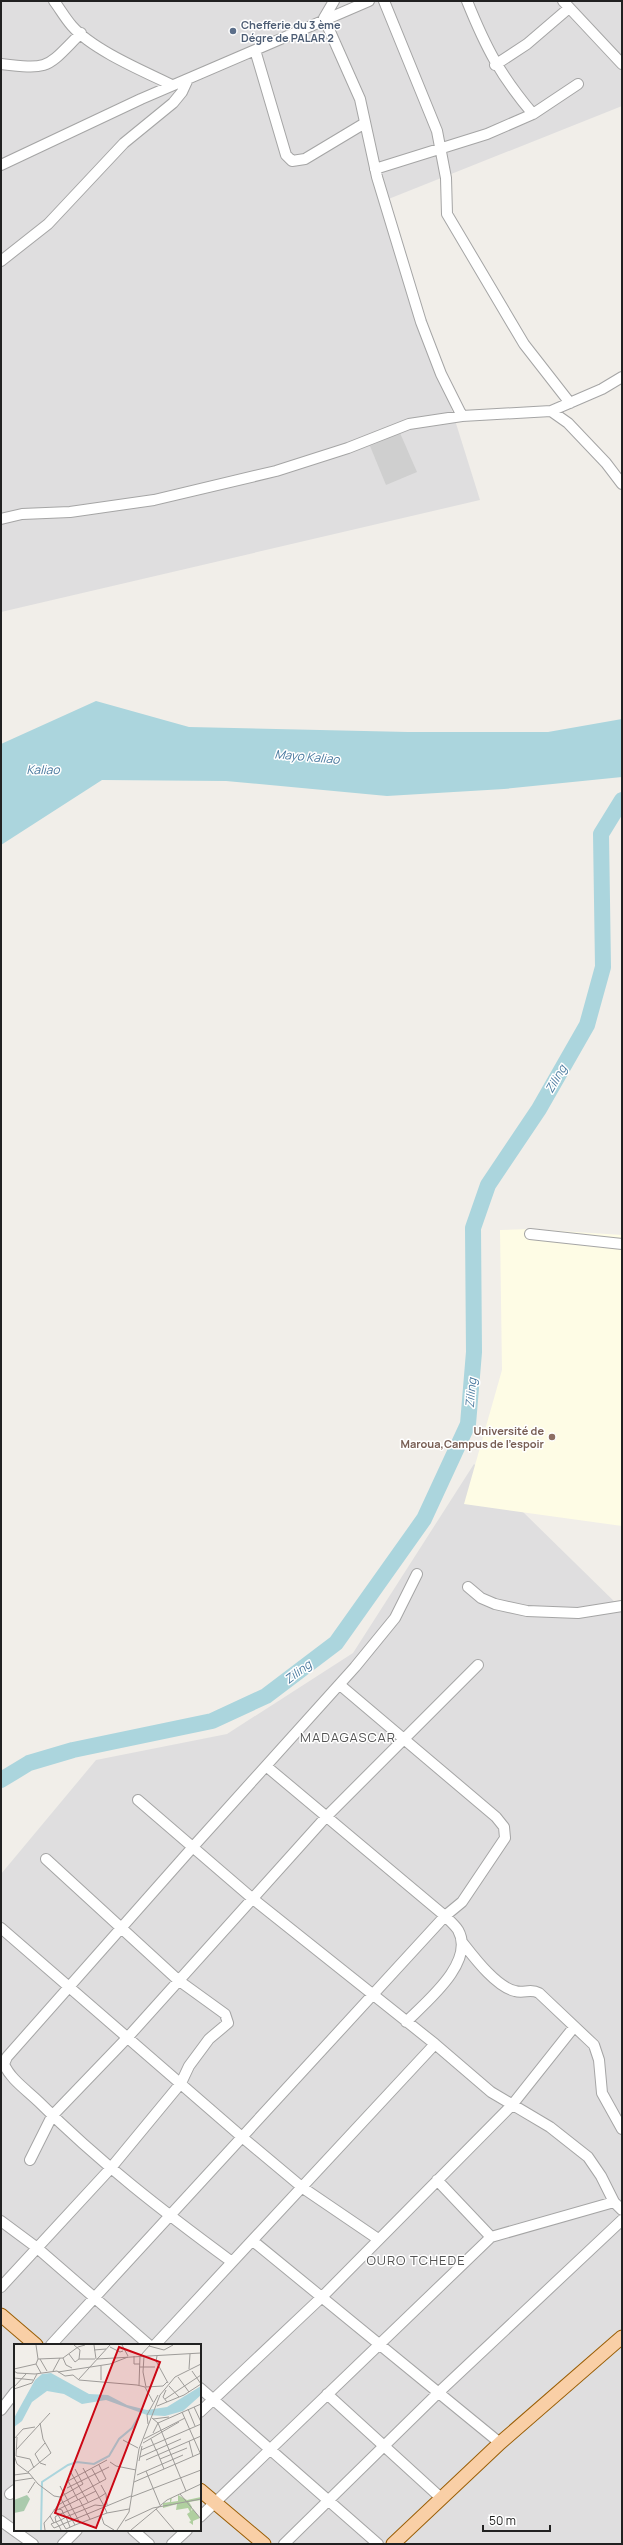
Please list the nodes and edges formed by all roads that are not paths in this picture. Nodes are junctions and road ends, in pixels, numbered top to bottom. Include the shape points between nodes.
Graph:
1 (54, 1) edge
2 (334, 1) edge
3 (369, 1) edge
4 (384, 1) edge
5 (467, 1) edge
6 (566, 4) edge
7 (324, 18) junction
8 (81, 33) junction
9 (255, 50) junction
10 (1, 64) edge
11 (622, 64) edge
12 (495, 65) junction
13 (188, 79) junction
14 (578, 84) dead end
15 (172, 86) junction
16 (533, 114) junction
17 (366, 123) junction
18 (440, 147) junction
19 (1, 165) edge
20 (375, 169) junction
21 (1, 261) edge
22 (622, 377) edge
23 (570, 403) junction
24 (551, 411) junction
25 (462, 416) junction
26 (622, 484) edge
27 (1, 520) edge
28 (530, 1234) dead end
29 (622, 1244) edge
30 (417, 1574) dead end
31 (468, 1587) dead end
32 (622, 1606) edge
33 (478, 1665) dead end
34 (340, 1685) junction
35 (402, 1739) junction
36 (266, 1766) junction
37 (138, 1800) dead end
38 (325, 1818) junction
39 (192, 1848) junction
40 (46, 1859) dead end
41 (253, 1899) junction
42 (445, 1916) junction
43 (1, 1928) edge
44 (122, 1929) junction
45 (462, 1942) junction
46 (178, 1980) junction
47 (69, 1988) junction
48 (373, 1993) junction
49 (406, 2022) junction
50 (574, 2026) junction
51 (128, 2037) junction
52 (435, 2044) junction
53 (181, 2083) junction
54 (512, 2105) junction
55 (52, 2116) junction
56 (622, 2129) edge
57 (242, 2137) junction
58 (30, 2160) dead end
59 (110, 2169) junction
60 (437, 2180) junction
61 (304, 2188) junction
62 (614, 2202) junction
63 (622, 2210) edge
64 (169, 2216) junction
65 (622, 2220) edge
66 (1, 2221) edge
67 (491, 2237) junction
68 (378, 2239) junction
69 (253, 2241) junction
70 (36, 2247) junction
71 (232, 2262) junction
72 (1, 2287) edge
73 (323, 2296) junction
74 (94, 2297) junction
75 (1, 2315) edge
76 (622, 2337) edge
77 (380, 2343) junction
78 (35, 2344) edge
79 (52, 2344) edge
80 (148, 2344) edge
81 (156, 2344) edge
82 (201, 2389) edge
83 (14, 2393) edge
84 (438, 2393) junction
85 (327, 2394) junction
86 (213, 2399) junction
87 (1, 2410) edge
88 (201, 2411) edge
89 (500, 2443) junction
90 (384, 2446) junction
91 (270, 2450) junction
92 (201, 2491) edge
93 (441, 2498) junction
94 (329, 2501) junction
95 (215, 2503) junction
96 (201, 2516) edge
97 (1, 2521) edge
98 (14, 2530) edge
99 (15, 2531) edge
100 (76, 2531) edge
101 (134, 2531) edge
102 (186, 2531) edge
103 (33, 2544) edge
104 (63, 2544) edge
105 (149, 2544) edge
106 (172, 2544) edge
107 (264, 2544) edge
108 (284, 2544) edge
109 (378, 2544) edge
110 (393, 2544) edge

1 - 8 street via 73,27
2 - 7 street
3 - 7 street
4 - 18 street via 437,131
5 - 12 street
6 - 11 street
6 - 12 street via 527,44
7 - 9 street
7 - 17 street via 360,99
8 - 10 street via 50,64 35,67
8 - 15 street via 114,56
9 - 13 street
9 - 17 street via 286,155 292,161 304,159
12 - 16 street
13 - 15 street
13 - 21 street via 173,103 124,144 48,224
14 - 16 street
15 - 19 street
16 - 18 street via 487,134
17 - 20 street
18 - 20 street
18 - 23 street via 446,178 447,214 455,231 524,344
20 - 25 street via 421,322 441,374
22 - 23 street
23 - 24 street
24 - 25 street
24 - 26 street via 568,423
25 - 27 street via 409,424 348,448 276,471 154,500 70,512 22,514
28 - 29 street
30 - 34 street via 395,1618
31 - 32 street via 481,1598 495,1604 527,1611 578,1613
33 - 35 street
34 - 35 street
34 - 36 street
35 - 38 street
35 - 42 street via 496,1817 504,1827 505,1838 501,1847 462,1902
36 - 38 street
36 - 39 street
37 - 39 street
38 - 41 street
38 - 42 street
39 - 41 street
39 - 44 street
40 - 44 street
41 - 46 street
41 - 48 street
42 - 45 street via 458,1930
42 - 48 street
43 - 47 street
44 - 46 street
44 - 47 street
45 - 49 street via 452,1974
45 - 50 street via 499,1982 514,1991 533,1990 539,1993
46 - 51 street
46 - 53 street via 224,2014 228,2023 209,2039 189,2066
47 - 51 street
47 - 55 street via 7,2057 4,2064
48 - 49 street
48 - 57 street
49 - 52 street
50 - 54 street
50 - 56 street via 594,2044 599,2060 602,2093
51 - 53 street
51 - 55 street
52 - 54 street via 491,2092
52 - 61 street
53 - 57 street
53 - 59 street
54 - 60 street
54 - 62 street via 550,2127 588,2157 602,2176
55 - 58 street
55 - 59 street
57 - 61 street
57 - 64 street
59 - 64 street
59 - 70 street
60 - 67 street
60 - 68 street
61 - 68 street
61 - 69 street
62 - 63 street
62 - 67 street
64 - 71 street
64 - 74 street
65 - 84 street
66 - 70 street
67 - 77 street
68 - 73 street
69 - 71 street
69 - 73 street
70 - 72 street
70 - 74 street
71 - 81 street
73 - 77 street
73 - 86 street
74 - 79 street
74 - 80 street
75 - 78 main road
76 - 89 main road
77 - 84 street
77 - 85 street
82 - 86 street
83 - 87 street
84 - 89 street
84 - 90 street
85 - 90 street
85 - 91 street
86 - 88 street
86 - 91 street
89 - 93 main road
90 - 93 street
90 - 94 street
91 - 94 street
91 - 95 street
92 - 95 main road
93 - 110 main road
94 - 108 street
94 - 109 street
95 - 96 street
95 - 107 main road
97 - 98 street
99 - 103 street
100 - 104 street
101 - 105 street
102 - 106 street

